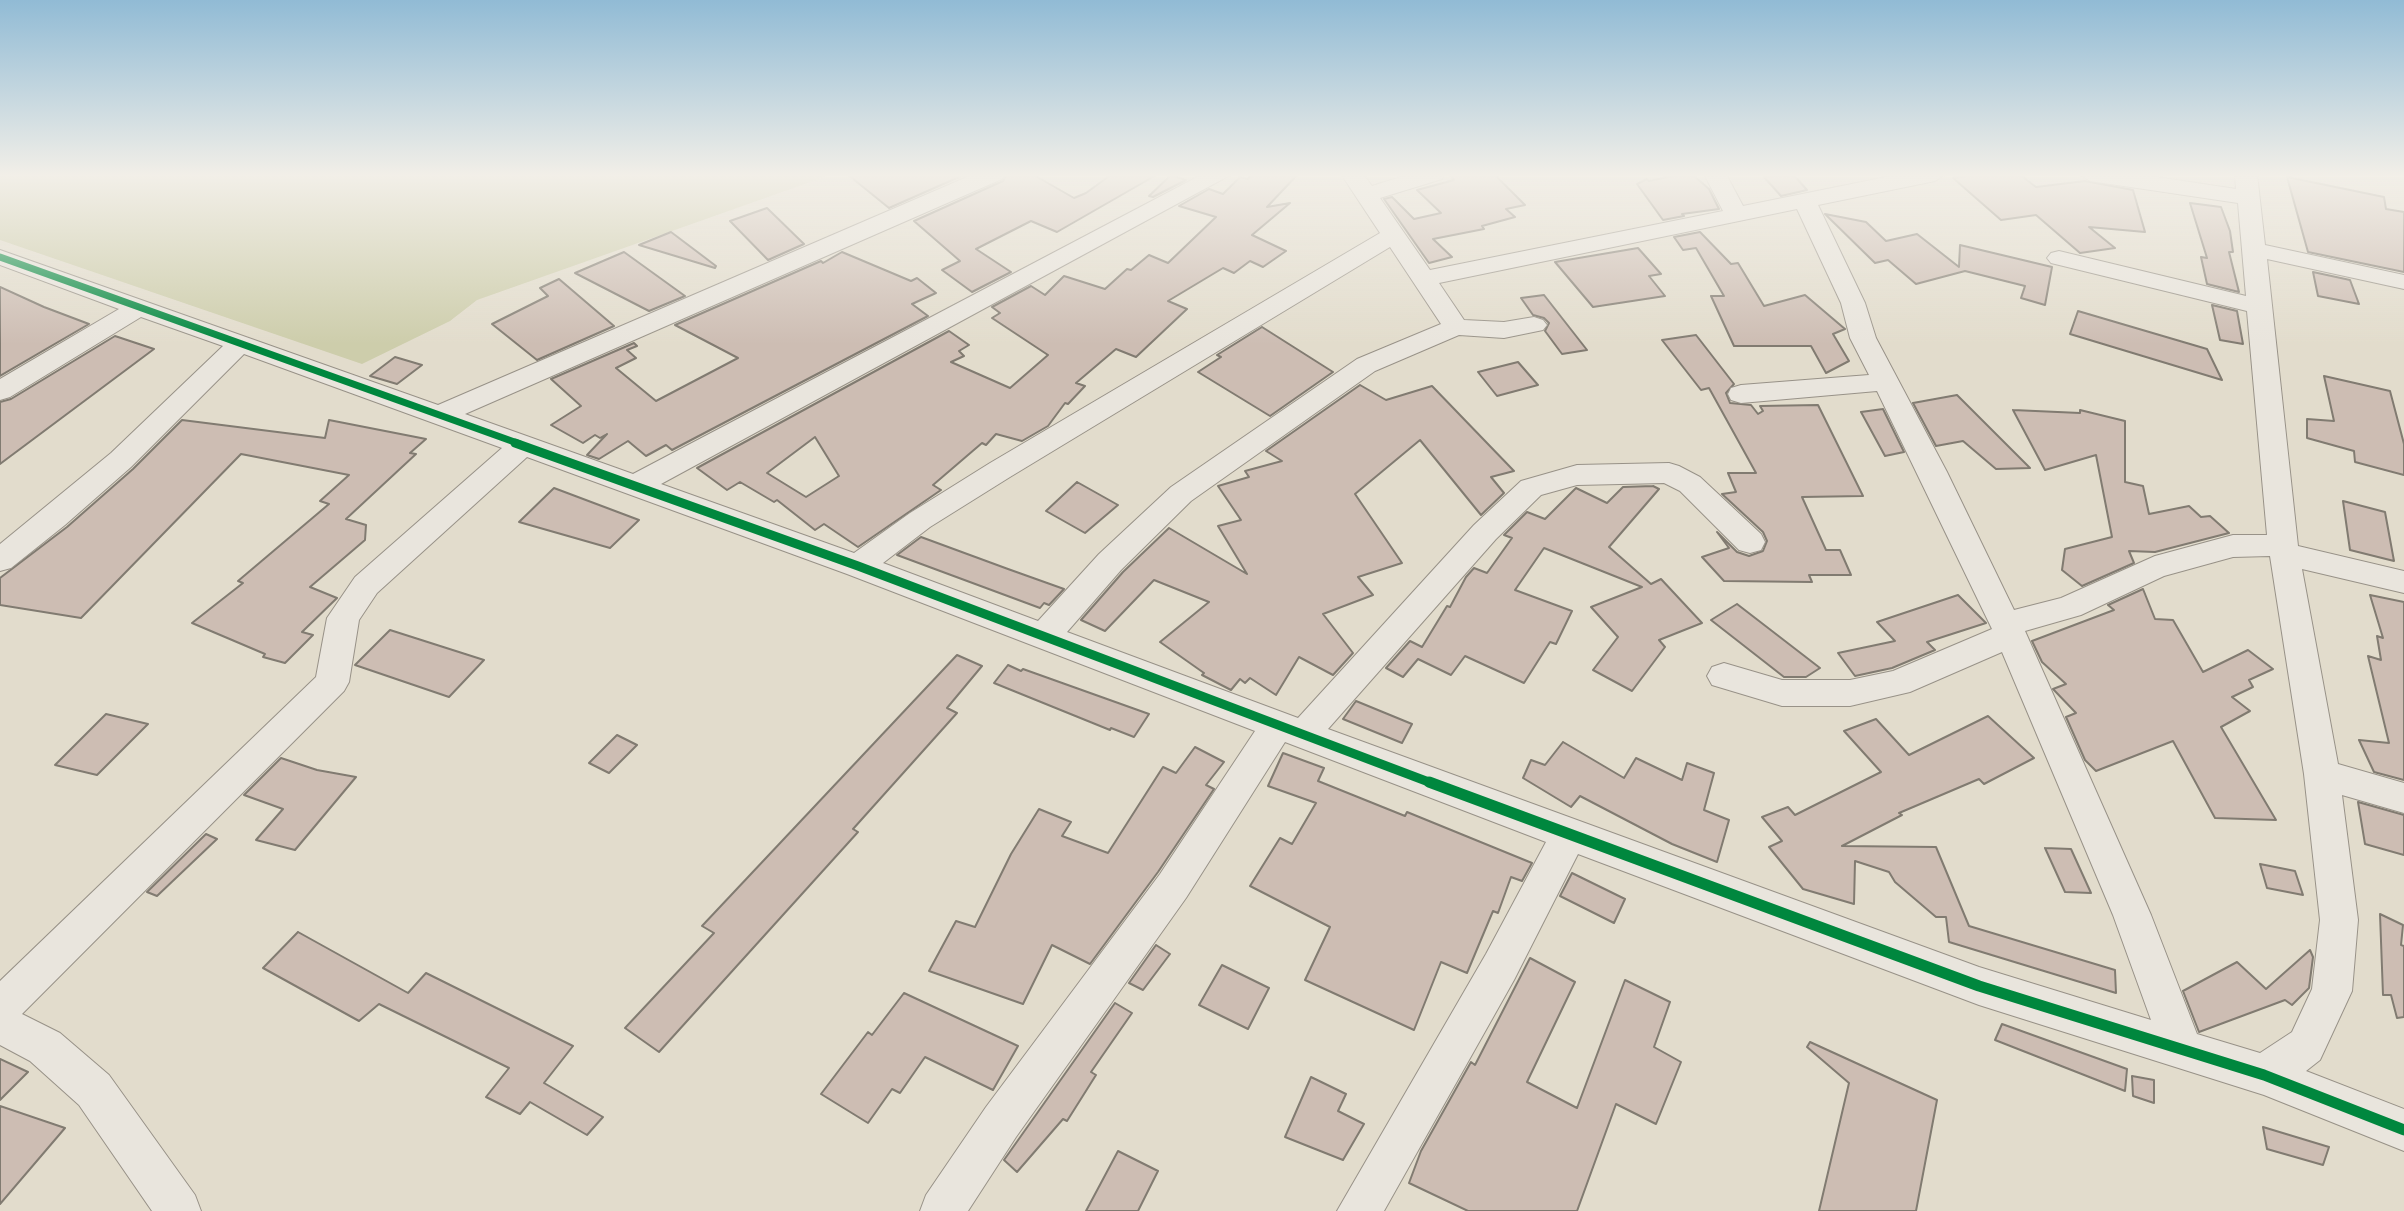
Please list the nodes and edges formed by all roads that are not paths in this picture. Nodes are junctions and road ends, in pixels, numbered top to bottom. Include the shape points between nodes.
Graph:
1 (864, 231) edge
2 (1116, 231) edge
3 (1391, 231) edge
4 (1660, 231) edge
5 (1819, 231) edge
6 (2251, 231) edge
7 (1394, 235) junction
8 (2252, 249) junction
9 (0, 257) edge
10 (2059, 258) dead end
11 (1424, 279) junction
12 (2404, 282) edge
13 (2257, 306) junction
14 (138, 308) junction
15 (1534, 325) dead end
16 (1457, 327) junction
17 (239, 345) junction
18 (1885, 383) junction
19 (0, 391) edge
20 (1741, 394) dead end
21 (439, 415) junction
22 (524, 444) junction
23 (636, 485) junction
24 (1750, 542) dead end
25 (2285, 550) junction
26 (0, 560) edge
27 (859, 566) junction
28 (2404, 582) edge
29 (2011, 632) junction
30 (1044, 635) junction
31 (1724, 676) dead end
32 (1292, 729) junction
33 (2322, 774) junction
34 (2404, 798) edge
35 (1569, 835) junction
36 (0, 1008) edge
37 (0, 1024) edge
38 (2182, 1049) junction
39 (2264, 1075) junction
40 (2404, 1130) edge
41 (179, 1211) edge
42 (942, 1211) edge
43 (1360, 1211) edge

1 - 21 street
2 - 23 street
3 - 7 street
4 - 11 street
5 - 18 street
6 - 8 street
7 - 11 street
7 - 27 street via 1000,470 920,520
8 - 12 street
8 - 13 street
9 - 14 street
10 - 13 street
11 - 16 street
13 - 25 street
14 - 17 street
14 - 19 street
15 - 16 street via 1504,330
16 - 30 street via 1366,365 1181,494 1110,562
17 - 21 street
17 - 26 street via 121,460
18 - 20 street
18 - 29 street
21 - 22 street
22 - 23 street
22 - 36 street via 366,585 343,618 332,682
23 - 27 street
24 - 32 street via 1690,484 1669,473 1577,475 1531,488 1328,704
25 - 28 street
25 - 29 street via 2233,546 2155,566
25 - 33 street
27 - 30 street
29 - 31 street via 1898,683 1850,693 1782,693
29 - 38 street via 2132,915
30 - 32 street
32 - 35 street
32 - 42 street via 1001,1122
33 - 34 street
33 - 39 street via 2339,920 2332,991 2306,1046
35 - 38 street via 1979,986
35 - 43 street via 1500,967
37 - 41 street via 46,1047 94,1090
38 - 39 street
39 - 40 street

